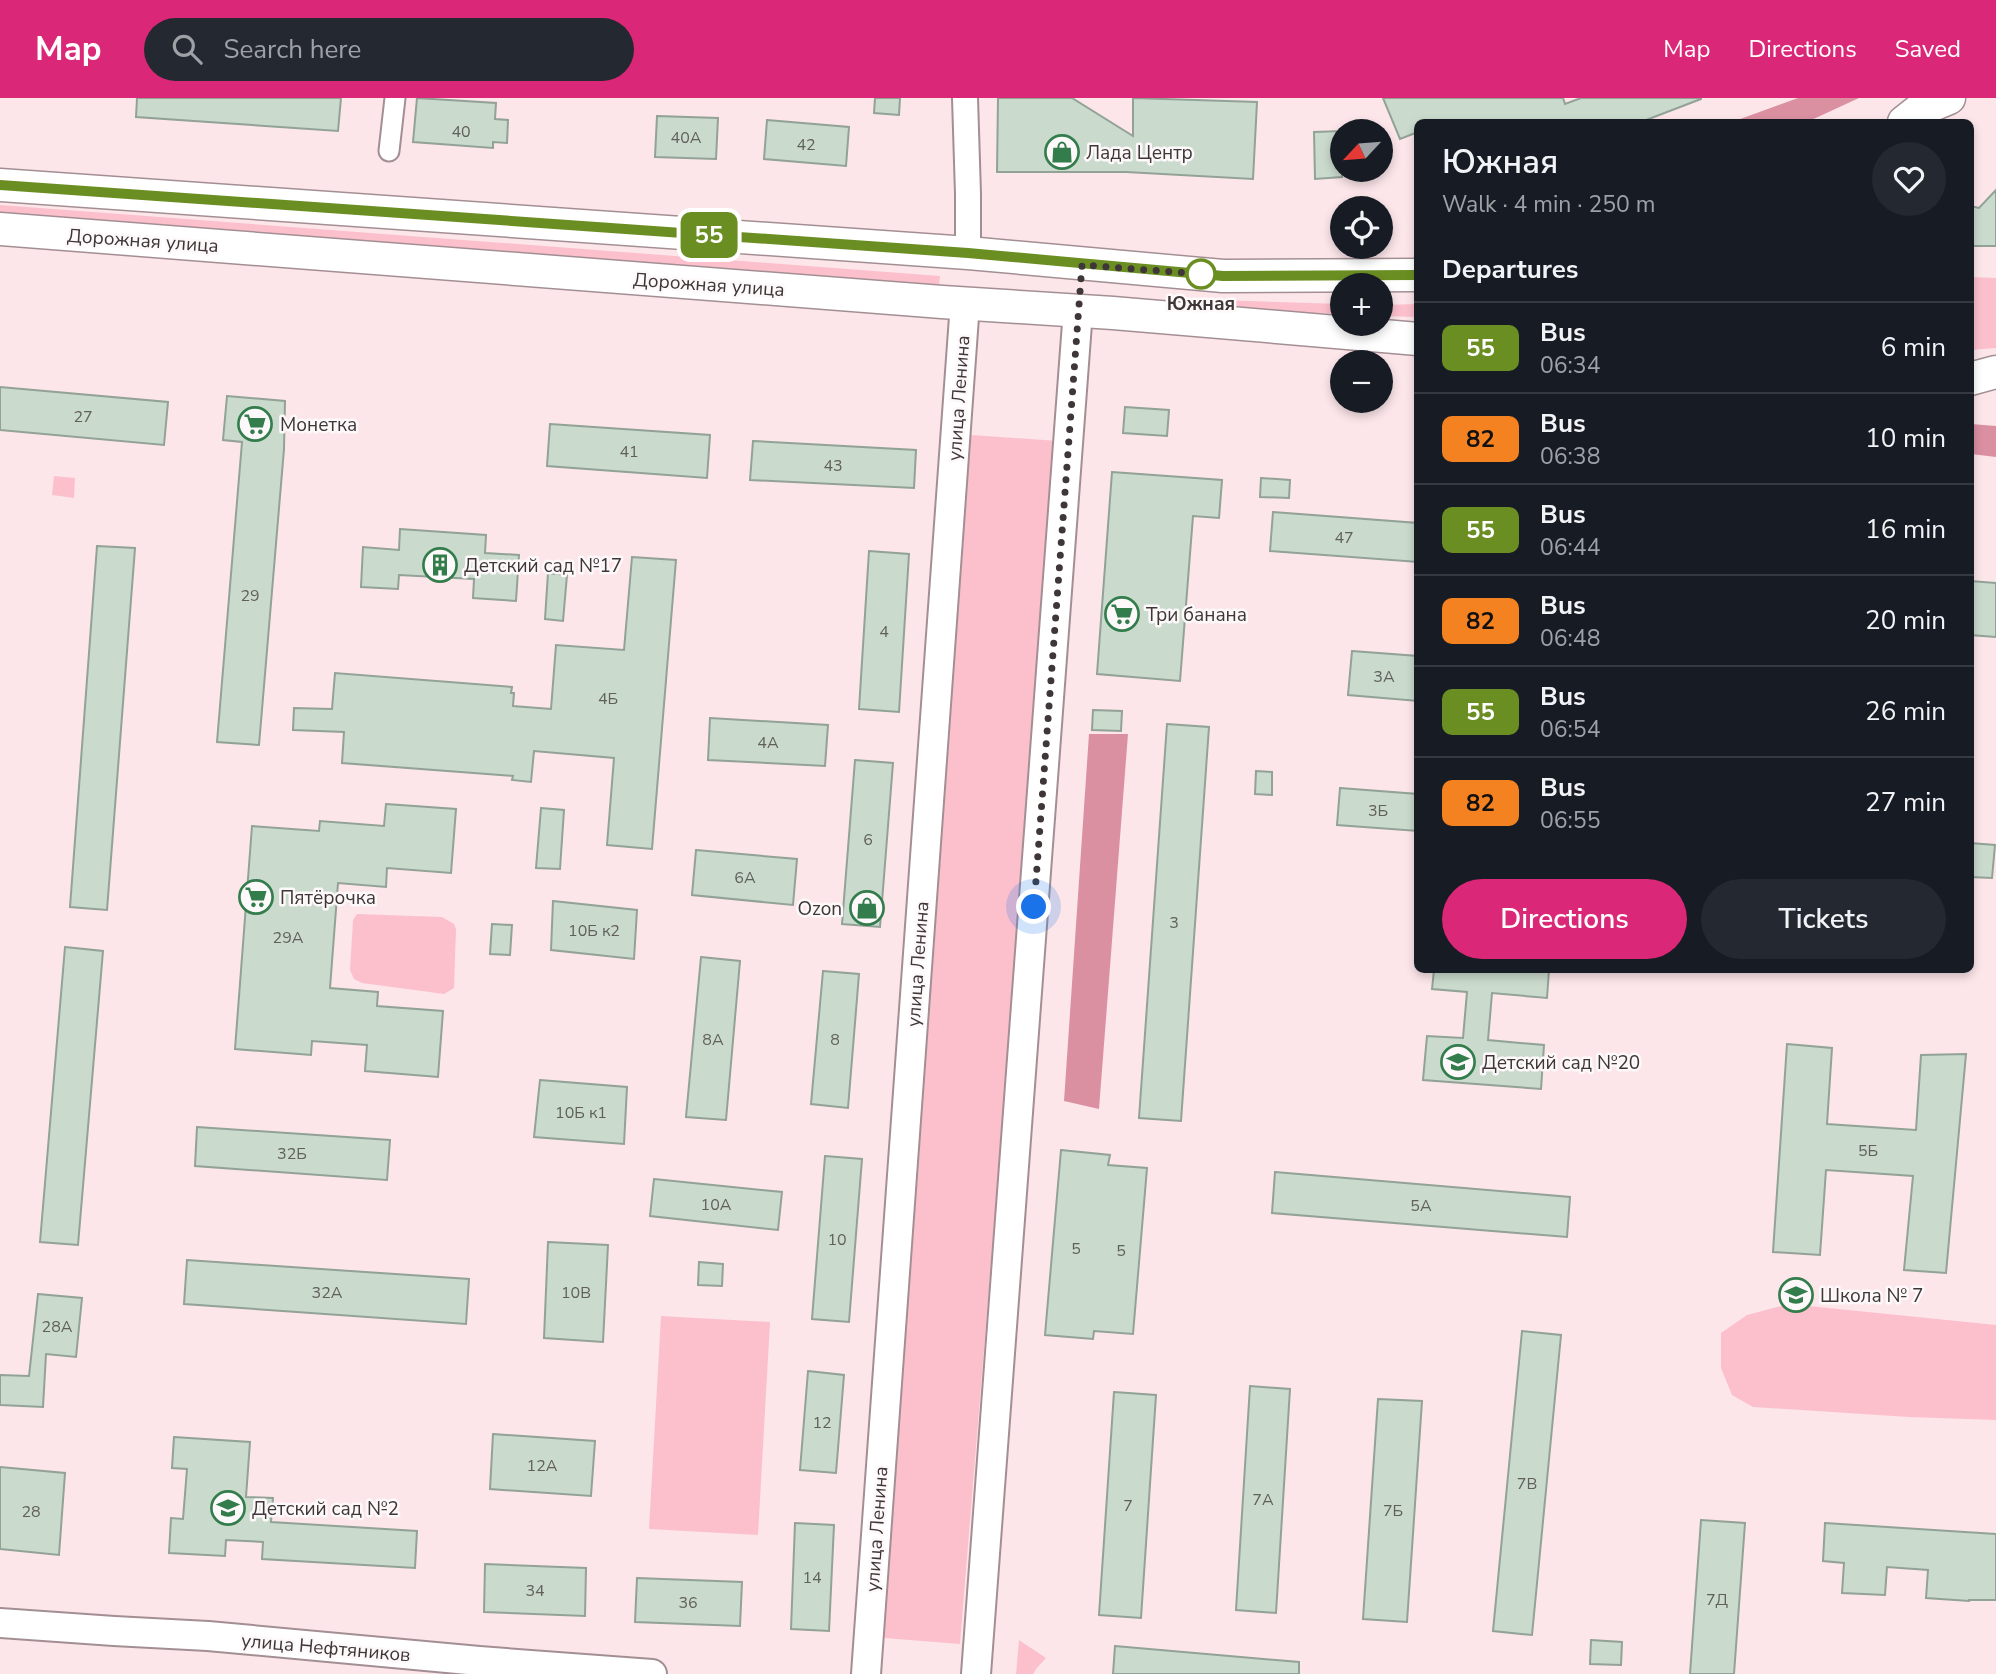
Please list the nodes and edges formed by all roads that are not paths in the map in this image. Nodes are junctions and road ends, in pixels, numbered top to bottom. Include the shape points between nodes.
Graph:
1 (395, 98) edge
2 (965, 98) edge
3 (389, 152) dead end
4 (0, 185) edge
5 (0, 229) edge
6 (968, 253) junction
7 (1082, 265) junction
8 (1414, 275) edge
9 (1223, 276) junction
10 (965, 303) junction
11 (1078, 310) junction
12 (1209, 321) junction
13 (1414, 339) edge
14 (1996, 372) edge
15 (1974, 380) edge
16 (1974, 382) edge
17 (1996, 386) edge
18 (0, 1622) edge
19 (652, 1674) edge
20 (866, 1674) edge
21 (976, 1674) edge

1 - 3 street
2 - 6 street
4 - 6 main road
5 - 10 main road, Дорожная улица
6 - 7 main road
6 - 10 main road, улица Ленина
7 - 9 main road
7 - 11 main road
8 - 9 main road
9 - 12 main road via 1203,284 1196,295 1200,311
10 - 11 main road, Дорожная улица
10 - 20 main road, улица Ленина
11 - 12 main road, Дорожная улица
11 - 21 main road
12 - 13 main road, Дорожная улица
14 - 15 main road
16 - 17 main road
18 - 19 main road, улица Нефтяников

